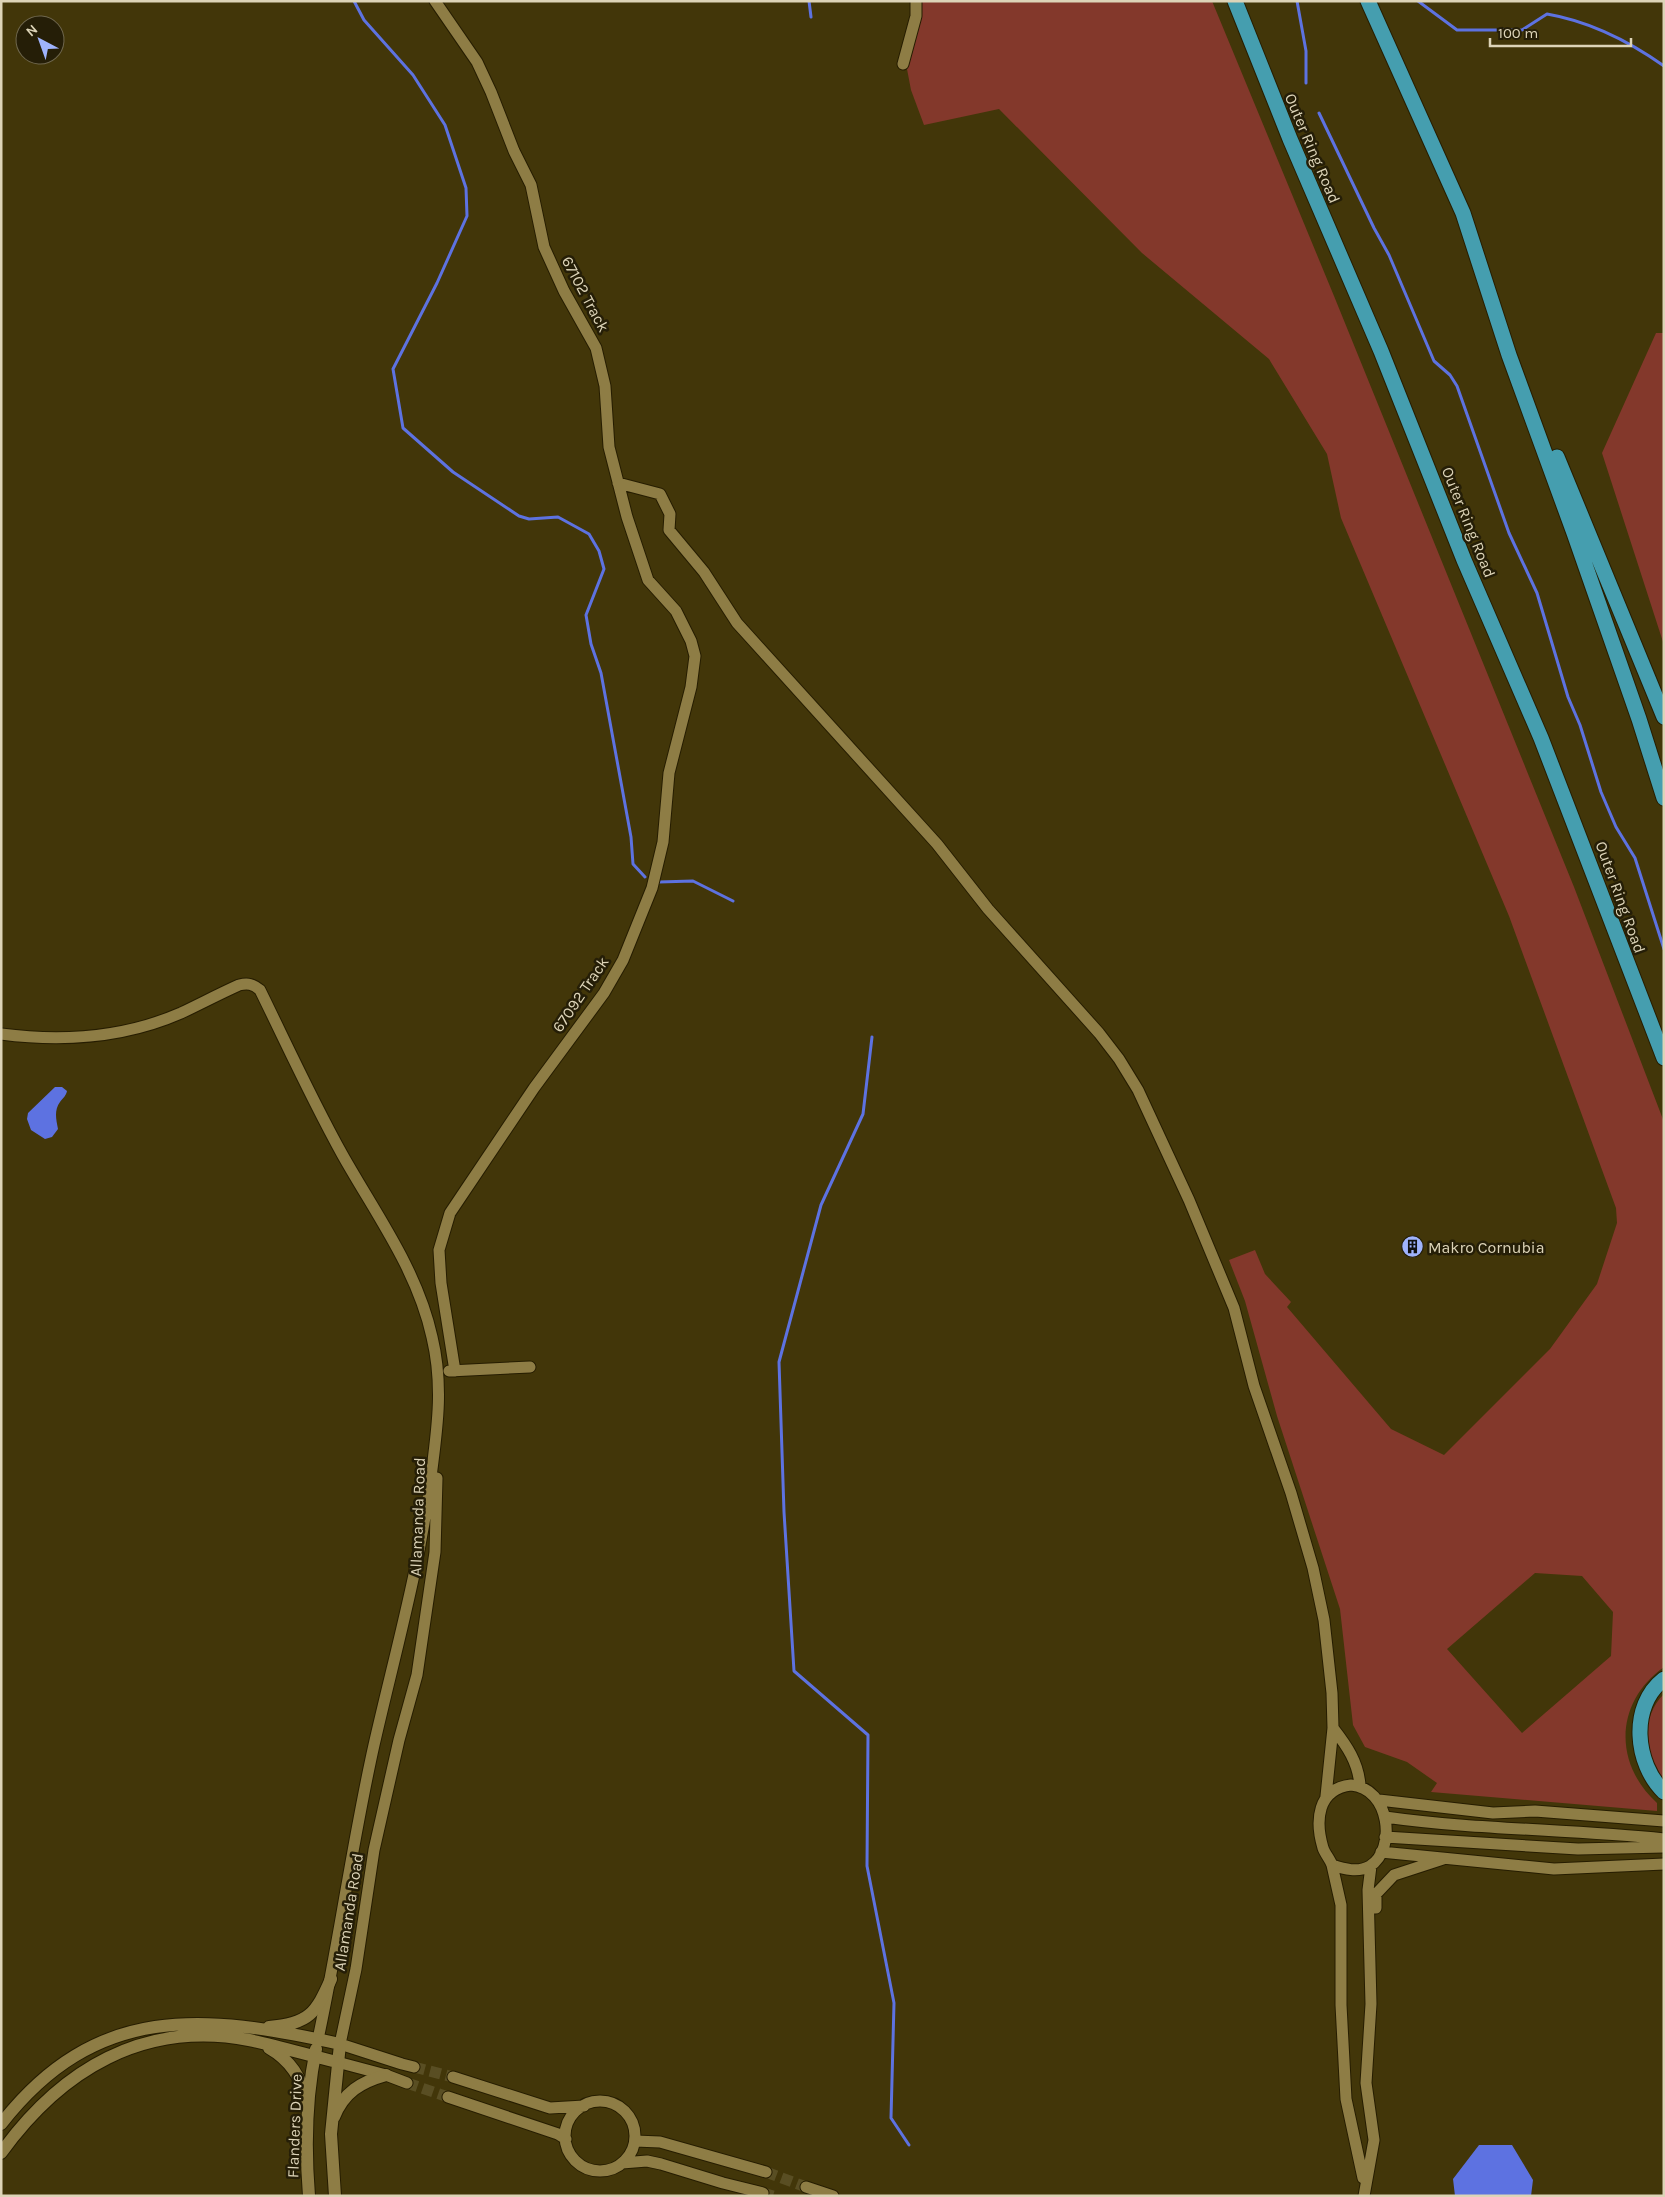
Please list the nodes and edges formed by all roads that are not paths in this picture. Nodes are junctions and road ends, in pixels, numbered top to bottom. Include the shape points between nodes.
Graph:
1 (435, 1) edge
2 (916, 1) edge
3 (1235, 1) edge
4 (1368, 1) edge
5 (903, 64) dead end
6 (1534, 422) junction
7 (618, 483) junction
8 (676, 611) joint
9 (1664, 717) edge
10 (1664, 798) edge
11 (1, 1034) edge
12 (1664, 1058) edge
13 (530, 1367) dead end
14 (455, 1371) junction
15 (439, 1372) junction
16 (436, 1441) junction
17 (1664, 1679) edge
18 (1333, 1728) junction
19 (1360, 1786) junction
20 (1664, 1792) edge
21 (1326, 1796) junction
22 (1375, 1796) junction
23 (1385, 1817) junction
24 (1664, 1821) edge
25 (1385, 1837) junction
26 (1664, 1839) edge
27 (1664, 1847) edge
28 (1381, 1852) junction
29 (1447, 1858) junction
30 (1664, 1864) edge
31 (1332, 1865) junction
32 (1371, 1866) junction
33 (1371, 1945) junction
34 (331, 1979) junction
35 (254, 2028) junction
36 (318, 2039) junction
37 (261, 2043) junction
38 (340, 2044) junction
39 (314, 2057) junction
40 (337, 2062) junction
41 (414, 2067) tunnel mouth
42 (386, 2075) junction
43 (453, 2077) tunnel mouth
44 (407, 2083) tunnel mouth
45 (448, 2096) tunnel mouth
46 (584, 2106) junction
47 (308, 2114) junction
48 (333, 2118) junction
49 (1, 2124) edge
50 (566, 2139) junction
51 (635, 2141) junction
52 (1, 2153) edge
53 (622, 2163) junction
54 (766, 2172) tunnel mouth
55 (806, 2186) tunnel mouth
56 (1364, 2190) edge
57 (763, 2193) dead end
58 (309, 2196) edge
59 (335, 2196) edge
60 (833, 2196) edge

1 - 7 street, 67102 Track via 477,62 491,92 531,185 544,247 596,348 605,386 609,447
2 - 5 street via 916,16
3 - 12 highway, Outer Ring Road via 1464,560 1541,738
4 - 6 highway via 1463,214
6 - 9 highway via 1555,452
6 - 10 highway
7 - 8 street, 67102 Track via 648,580
7 - 18 street via 660,494 670,514 669,530 704,572 737,623 937,844 988,909 1099,1033 1138,1090 1190,1200 1234,1308 1254,1386 1291,1493 1324,1620
8 - 14 street, 67092 Track via 692,641 695,656 669,773 662,842 652,888 623,960 604,993 534,1088 450,1213 439,1250
11 - 15 street via 66,1038 110,1034 180,1013 239,984 254,985 260,990 302,1080 342,1154 407,1268 432,1335
13 - 14 street
14 - 15 street
15 - 16 street
16 - 34 street, Allamanda Road via 425,1521 353,1847
16 - 38 street, Allamanda Road via 435,1552 429,1601 417,1675 374,1850 356,1969
17 - 20 highway via 1648,1700 1640,1720 1644,1762 1654,1782
18 - 19 street via 1351,1752 1359,1772
18 - 21 street
19 - 21 street via 1337,1787
19 - 22 street
21 - 31 street via 1321,1806 1320,1821 1324,1851
22 - 23 street
22 - 24 street via 1493,1813 1535,1811
23 - 25 street
23 - 26 street
25 - 27 street via 1578,1849
25 - 28 street
28 - 29 street
28 - 32 street
29 - 30 street via 1554,1869
29 - 33 street via 1394,1875 1376,1894
31 - 32 street via 1356,1870
31 - 56 street via 1341,1905 1341,2005 1346,2099
32 - 33 street via 1368,1890
33 - 56 street via 1366,2084 1374,2140
34 - 35 street via 318,2007 309,2017 294,2024
34 - 36 street, Allamanda Road
35 - 36 street
35 - 49 street via 231,2024 179,2024 152,2026 121,2034 87,2049 50,2073
36 - 38 street
36 - 39 street, Flanders Drive
37 - 39 street, Flanders Drive
37 - 47 street via 296,2072
37 - 52 street, Flanders Drive via 233,2038 181,2037 153,2041 102,2060 74,2076 33,2112
38 - 40 street
38 - 41 street
39 - 40 street, Flanders Drive
39 - 47 street, Flanders Drive
40 - 42 street
40 - 48 street
42 - 44 street
42 - 48 street via 355,2087 338,2106
43 - 46 street via 550,2108
45 - 50 street
46 - 50 street via 569,2121
46 - 51 street via 607,2102 619,2107 632,2121
47 - 58 street, Flanders Drive
48 - 59 street
50 - 53 street via 572,2156 586,2168 604,2171
51 - 53 street via 631,2153
51 - 54 street via 660,2142
53 - 57 street via 648,2161
55 - 60 street

